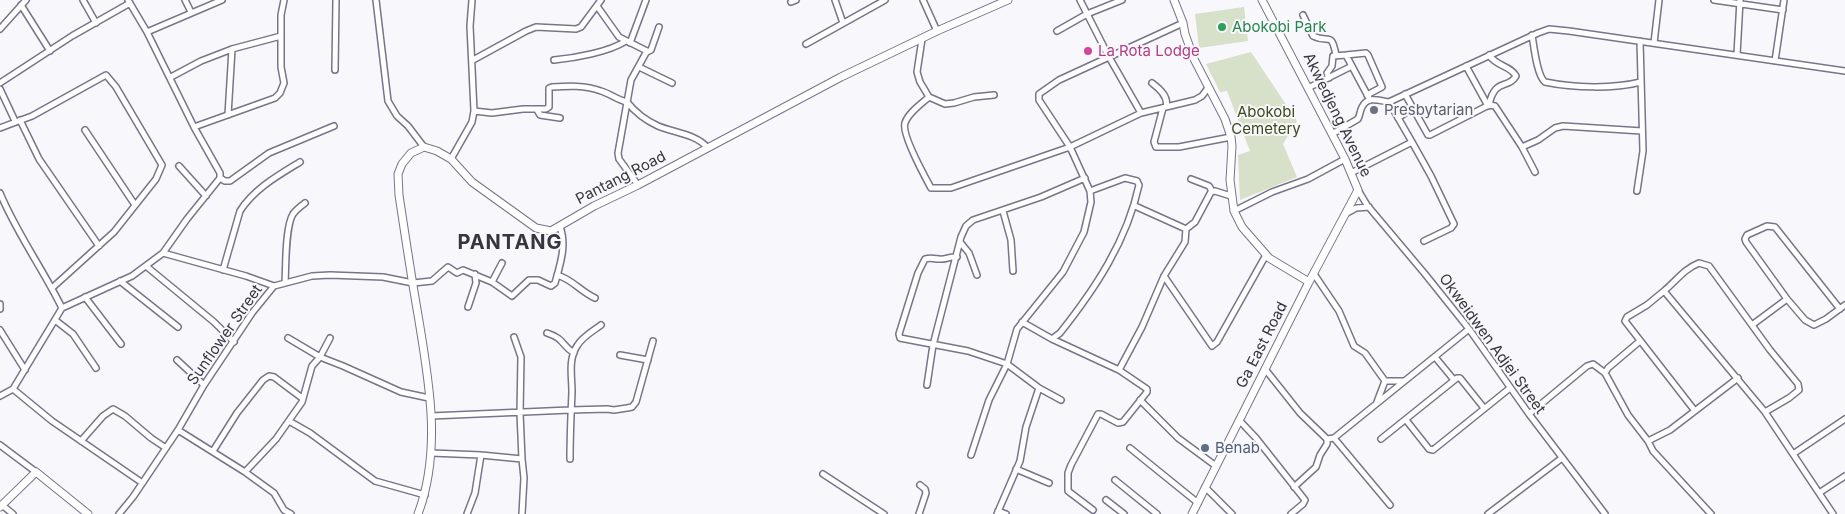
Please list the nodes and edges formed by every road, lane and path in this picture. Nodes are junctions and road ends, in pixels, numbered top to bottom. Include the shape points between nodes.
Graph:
1 (82, 0) edge
2 (185, 0) edge
3 (222, 0) edge
4 (284, 0) edge
5 (336, 0) edge
6 (376, 0) edge
7 (472, 0) edge
8 (601, 0) edge
9 (646, 0) edge
10 (835, 0) edge
11 (885, 0) edge
12 (1008, 0) edge
13 (1080, 0) edge
14 (1122, 0) edge
15 (1174, 0) edge
16 (1262, 0) edge
17 (1659, 0) edge
18 (1714, 0) edge
19 (1784, 0) edge
20 (924, 1) edge
21 (23, 2) edge
22 (129, 2) edge
23 (1740, 2) edge
24 (597, 6) junction
25 (1783, 10) junction
26 (191, 12) junction
27 (1087, 14) junction
28 (1303, 15) dead end
29 (96, 23) junction
30 (843, 23) junction
31 (1183, 23) junction
32 (659, 28) dead end
33 (0, 29) edge
34 (936, 31) junction
35 (147, 32) junction
36 (1057, 32) dead end
37 (281, 36) junction
38 (1532, 36) junction
39 (922, 38) junction
40 (628, 42) junction
41 (1640, 42) junction
42 (1654, 43) junction
43 (806, 44) dead end
44 (232, 50) junction
45 (50, 51) junction
46 (647, 52) junction
47 (1346, 55) junction
48 (1489, 55) junction
49 (1736, 55) junction
50 (1336, 56) junction
51 (1109, 57) junction
52 (473, 60) junction
53 (554, 60) dead end
54 (1776, 61) junction
55 (1352, 66) junction
56 (1466, 66) junction
57 (640, 67) junction
58 (336, 70) dead end
59 (1845, 71) edge
60 (171, 77) junction
61 (1329, 78) junction
62 (1641, 82) junction
63 (0, 83) edge
64 (672, 83) dead end
65 (1152, 83) dead end
66 (0, 88) edge
67 (1208, 88) junction
68 (1308, 88) junction
69 (1405, 94) junction
70 (994, 95) dead end
71 (929, 97) junction
72 (1369, 98) junction
73 (627, 102) junction
74 (1389, 102) junction
75 (1488, 106) junction
76 (1164, 108) junction
77 (1413, 108) junction
78 (537, 110) junction
79 (474, 111) junction
80 (1141, 113) junction
81 (228, 115) junction
82 (560, 118) dead end
83 (1398, 118) junction
84 (17, 121) junction
85 (334, 126) dead end
86 (0, 128) edge
87 (194, 128) junction
88 (85, 130) dead end
89 (1642, 131) junction
90 (1332, 134) junction
91 (1231, 137) junction
92 (1412, 142) junction
93 (1070, 147) junction
94 (1522, 147) junction
95 (424, 148) junction
96 (708, 148) junction
97 (451, 159) junction
98 (1345, 159) junction
99 (300, 162) dead end
100 (179, 166) dead end
101 (1535, 172) dead end
102 (1351, 174) junction
103 (220, 178) junction
104 (1085, 178) junction
105 (1191, 179) dead end
106 (638, 185) junction
107 (1358, 190) junction
108 (1090, 191) junction
109 (1212, 191) junction
110 (1637, 191) dead end
111 (0, 193) edge
112 (206, 196) junction
113 (1231, 196) junction
114 (305, 203) dead end
115 (135, 205) junction
116 (1135, 206) junction
117 (1369, 207) junction
118 (1003, 211) junction
119 (1234, 212) junction
120 (1346, 213) junction
121 (560, 227) junction
122 (1186, 229) junction
123 (1424, 241) dead end
124 (960, 242) junction
125 (98, 246) junction
126 (163, 253) junction
127 (1266, 255) junction
128 (957, 257) junction
129 (502, 263) dead end
130 (146, 266) junction
131 (223, 270) junction
132 (1013, 271) dead end
133 (475, 274) junction
134 (1314, 274) junction
135 (557, 275) junction
136 (977, 275) dead end
137 (1164, 276) junction
138 (120, 281) junction
139 (492, 282) junction
140 (1309, 282) junction
141 (285, 283) junction
142 (412, 283) junction
143 (274, 286) junction
144 (52, 288) junction
145 (1664, 292) junction
146 (85, 297) junction
147 (595, 298) dead end
148 (1787, 298) junction
149 (0, 304) edge
150 (468, 307) dead end
151 (1843, 307) edge
152 (62, 308) junction
153 (0, 309) edge
154 (55, 320) junction
155 (1022, 322) junction
156 (601, 325) dead end
157 (1752, 325) junction
158 (178, 327) dead end
159 (0, 330) edge
160 (1469, 330) junction
161 (547, 333) dead end
162 (514, 337) dead end
163 (288, 338) dead end
164 (330, 338) dead end
165 (1052, 339) junction
166 (653, 341) dead end
167 (1640, 341) junction
168 (234, 342) junction
169 (121, 344) dead end
170 (932, 345) junction
171 (574, 353) junction
172 (620, 355) dead end
173 (320, 357) junction
174 (1435, 357) junction
175 (177, 360) dead end
176 (648, 360) junction
177 (1007, 364) junction
178 (96, 368) dead end
179 (1265, 369) junction
180 (25, 370) junction
181 (1119, 370) junction
182 (1605, 373) junction
183 (1738, 378) junction
184 (1454, 380) junction
185 (1385, 381) junction
186 (1404, 382) junction
187 (204, 384) junction
188 (927, 385) dead end
189 (1039, 388) junction
190 (1510, 388) junction
191 (13, 389) junction
192 (0, 396) edge
193 (302, 398) junction
194 (430, 398) junction
195 (1061, 400) dead end
196 (1140, 400) junction
197 (1376, 404) junction
198 (1484, 408) junction
199 (570, 410) junction
200 (1695, 411) junction
201 (1765, 412) junction
202 (520, 413) junction
203 (1529, 414) junction
204 (431, 416) junction
205 (1845, 419) edge
206 (289, 420) junction
207 (1239, 420) junction
208 (1406, 420) junction
209 (178, 430) junction
210 (1334, 438) junction
211 (1327, 439) junction
212 (1381, 439) dead end
213 (81, 441) junction
214 (1648, 441) junction
215 (0, 445) edge
216 (166, 448) junction
217 (1130, 448) dead end
218 (213, 451) junction
219 (431, 453) junction
220 (481, 454) junction
221 (1793, 454) junction
222 (970, 455) dead end
223 (1562, 458) junction
224 (522, 459) junction
225 (570, 459) dead end
226 (1216, 466) junction
227 (1016, 469) junction
228 (36, 472) junction
229 (246, 472) junction
230 (823, 474) dead end
231 (1845, 476) edge
232 (1115, 480) dead end
233 (141, 482) junction
234 (1049, 483) dead end
235 (920, 485) dead end
236 (1205, 487) junction
237 (1294, 487) junction
238 (1819, 493) junction
239 (425, 495) junction
240 (1106, 500) dead end
241 (1198, 503) junction
242 (1390, 505) dead end
243 (1, 506) edge
244 (1093, 510) dead end
245 (283, 512) edge
246 (997, 512) edge
247 (13, 514) edge
248 (88, 514) edge
249 (118, 514) edge
250 (291, 514) edge
251 (418, 514) edge
252 (467, 514) edge
253 (522, 514) edge
254 (884, 514) edge
255 (919, 514) edge
256 (1006, 514) edge
257 (1124, 514) edge
258 (1158, 514) edge
259 (1192, 514) edge
260 (1232, 514) edge
261 (1291, 514) edge
262 (1488, 514) edge
263 (1605, 514) edge
264 (1711, 514) edge
265 (1833, 514) edge

1 - 29 street
2 - 26 street
3 - 26 street
4 - 37 street
5 - 58 street
6 - 95 street via 388,101
7 - 52 street
8 - 24 street
9 - 40 street
10 - 30 street
11 - 30 street
12 - 34 street, Pantang Road
13 - 27 street
14 - 27 street
15 - 31 street
16 - 68 street, Akwedjeng Avenue
17 - 42 street
18 - 23 street
19 - 25 street
20 - 34 street
21 - 33 street
21 - 45 street
22 - 29 street
22 - 35 street
23 - 25 street
23 - 49 street
24 - 40 street via 619,38
24 - 52 street via 581,27 536,27
25 - 54 street
26 - 35 street
27 - 36 street
27 - 51 street
28 - 50 street via 1313,36 1332,41
29 - 45 street
30 - 43 street
31 - 51 street
31 - 67 street via 1192,54
32 - 46 street via 651,50
34 - 39 street, Pantang Road
35 - 60 street
37 - 44 street
37 - 81 street via 284,83 280,93 275,98
38 - 41 street via 1549,29
38 - 48 street
38 - 62 street via 1545,82 1597,86
39 - 71 street via 917,72
39 - 96 street, Pantang Road
40 - 46 street
40 - 53 street via 582,56
41 - 42 street
41 - 62 street
42 - 49 street
44 - 60 street
44 - 81 street
45 - 63 street
46 - 57 street
47 - 50 street
47 - 55 street
47 - 72 street via 1368,55 1382,84 1380,90
48 - 56 street
48 - 75 street via 1496,64 1511,70 1516,76 1497,87
49 - 54 street
50 - 61 street via 1328,70
51 - 80 street
51 - 93 street via 1059,80 1039,94 1039,100
52 - 79 street
54 - 59 street
55 - 61 street
55 - 72 street
56 - 69 street
56 - 75 street
57 - 64 street
57 - 73 street via 632,77
60 - 87 street
61 - 68 street
62 - 89 street
65 - 76 street via 1163,93 1167,103
66 - 84 street
67 - 76 street via 1198,99
67 - 91 street via 1225,118
68 - 90 street, Akwedjeng Avenue
69 - 74 street
69 - 77 street
70 - 71 street via 945,104
71 - 93 street via 904,125 918,165 931,188 951,188
72 - 74 street
72 - 90 street via 1358,119
73 - 78 street via 597,90 552,87 549,88 548,108
73 - 96 street via 654,124 690,136
73 - 106 street via 618,153
74 - 83 street
75 - 77 street via 1430,136
75 - 94 street via 1495,106
76 - 80 street
76 - 91 street via 1154,142 1156,147 1179,147
77 - 83 street
78 - 79 street
78 - 82 street via 540,115
79 - 97 street via 472,122
80 - 93 street
81 - 87 street
83 - 92 street
84 - 86 street
84 - 115 street via 108,76 162,165 156,179
84 - 125 street
85 - 103 street via 269,153 230,181
87 - 103 street via 218,168
88 - 115 street
89 - 94 street via 1568,125
89 - 110 street via 1643,151
90 - 98 street, Akwedjeng Avenue
91 - 113 street
92 - 102 street
92 - 123 street via 1454,224
93 - 104 street
94 - 101 street
95 - 97 street, Pantang Road
95 - 142 street via 406,158 398,174
96 - 106 street, Pantang Road
97 - 121 street, Pantang Road via 472,182 536,228 551,231
98 - 102 street, Akwedjeng Avenue
98 - 119 street
99 - 131 street via 276,176 245,203
100 - 112 street
102 - 107 street, Akwedjeng Avenue
103 - 112 street
104 - 108 street
104 - 118 street
105 - 109 street via 1209,186
106 - 121 street, Pantang Road
107 - 117 street, Okweidwen Adjei Street
107 - 120 street, Ga East Road
108 - 116 street via 1130,178 1139,185
108 - 155 street via 1092,202 1084,232 1063,272
109 - 113 street
109 - 122 street via 1195,222
111 - 144 street
112 - 126 street
113 - 119 street
114 - 141 street via 291,219
115 - 125 street
116 - 122 street
116 - 165 street via 1099,279 1060,333
117 - 120 street
117 - 160 street, Okweidwen Adjei Street
118 - 124 street via 969,223
118 - 132 street via 1011,240
119 - 127 street via 1242,227
120 - 134 street, Ga East Road
121 - 135 street via 564,239
122 - 137 street via 1185,242
124 - 128 street
124 - 136 street via 969,253
125 - 144 street
126 - 130 street
126 - 131 street
127 - 137 street via 1212,346
127 - 140 street
128 - 170 street
128 - 170 street via 925,259 898,334 903,340
129 - 139 street
130 - 138 street
130 - 168 street
131 - 143 street
133 - 139 street
133 - 142 street via 463,270 457,273 448,267 432,281
133 - 150 street via 476,284
134 - 140 street, Ga East Road
134 - 185 street via 1339,311 1354,346 1365,353
135 - 139 street via 551,286 529,280 512,296
135 - 147 street
137 - 181 street
138 - 146 street
138 - 158 street
140 - 179 street, Ga East Road
141 - 142 street, Sunflower Street via 330,275
141 - 143 street, Sunflower Street
142 - 194 street
143 - 168 street, Sunflower Street
144 - 152 street
145 - 157 street via 1694,264 1704,263
145 - 167 street via 1625,320
145 - 183 street
146 - 152 street
146 - 169 street
148 - 151 street via 1805,320 1814,324
148 - 151 street via 1745,239 1767,226 1775,227
148 - 157 street
149 - 153 street
152 - 154 street
154 - 178 street via 73,334
154 - 180 street
155 - 165 street
155 - 177 street
156 - 171 street via 578,344
157 - 201 street via 1800,388
159 - 180 street
160 - 174 street
160 - 190 street, Okweidwen Adjei Street
161 - 171 street via 560,338
162 - 202 street via 521,358
163 - 173 street
164 - 173 street
165 - 181 street
166 - 176 street
167 - 182 street
167 - 200 street
168 - 187 street, Sunflower Street
170 - 177 street via 968,351
170 - 188 street
171 - 199 street via 570,374
172 - 176 street
173 - 193 street via 312,366
173 - 194 street via 401,392
174 - 184 street
174 - 186 street
175 - 187 street
176 - 199 street via 632,406 614,410
177 - 189 street
177 - 222 street via 989,400
179 - 207 street, Ga East Road
179 - 211 street via 1300,413
180 - 191 street
181 - 196 street via 1147,389
182 - 203 street via 1593,364 1587,366
182 - 214 street via 1628,415
183 - 200 street
183 - 201 street
184 - 198 street via 1460,378
184 - 208 street
185 - 186 street
185 - 197 street
186 - 197 street
187 - 209 street, Sunflower Street
189 - 195 street
189 - 227 street
190 - 198 street
190 - 203 street, Okweidwen Adjei Street
191 - 192 street
191 - 213 street
193 - 206 street
193 - 218 street via 269,376 237,413
194 - 204 street
196 - 226 street via 1178,438
196 - 244 street via 1120,423 1098,414 1071,465 1068,491
197 - 210 street
198 - 208 street via 1431,451
199 - 202 street
199 - 225 street
200 - 214 street via 1670,430
201 - 221 street
202 - 204 street
202 - 224 street
203 - 223 street, Okweidwen Adjei Street
204 - 219 street
205 - 221 street
206 - 229 street via 270,447
206 - 239 street via 375,481
207 - 226 street, Ga East Road
207 - 237 street
208 - 212 street
209 - 216 street, Sunflower Street
209 - 218 street
210 - 211 street
210 - 242 street
211 - 237 street via 1316,467
213 - 216 street via 103,416 115,410
213 - 233 street
214 - 264 street
215 - 228 street
216 - 233 street, Sunflower Street
217 - 241 street
218 - 229 street
219 - 220 street
219 - 239 street
220 - 224 street
220 - 252 street via 475,493
221 - 238 street
223 - 262 street
223 - 263 street, Okweidwen Adjei Street
224 - 253 street
226 - 236 street, Ga East Road
227 - 234 street
227 - 246 street
228 - 243 street
228 - 248 street
229 - 245 street via 274,494
230 - 254 street
231 - 238 street
232 - 258 street
233 - 249 street, Sunflower Street
235 - 255 street via 926,493
236 - 241 street, Ga East Road
236 - 260 street
237 - 261 street via 1305,500
238 - 265 street
239 - 251 street
240 - 257 street
241 - 259 street, Ga East Road
243 - 247 street
245 - 250 street
246 - 256 street

